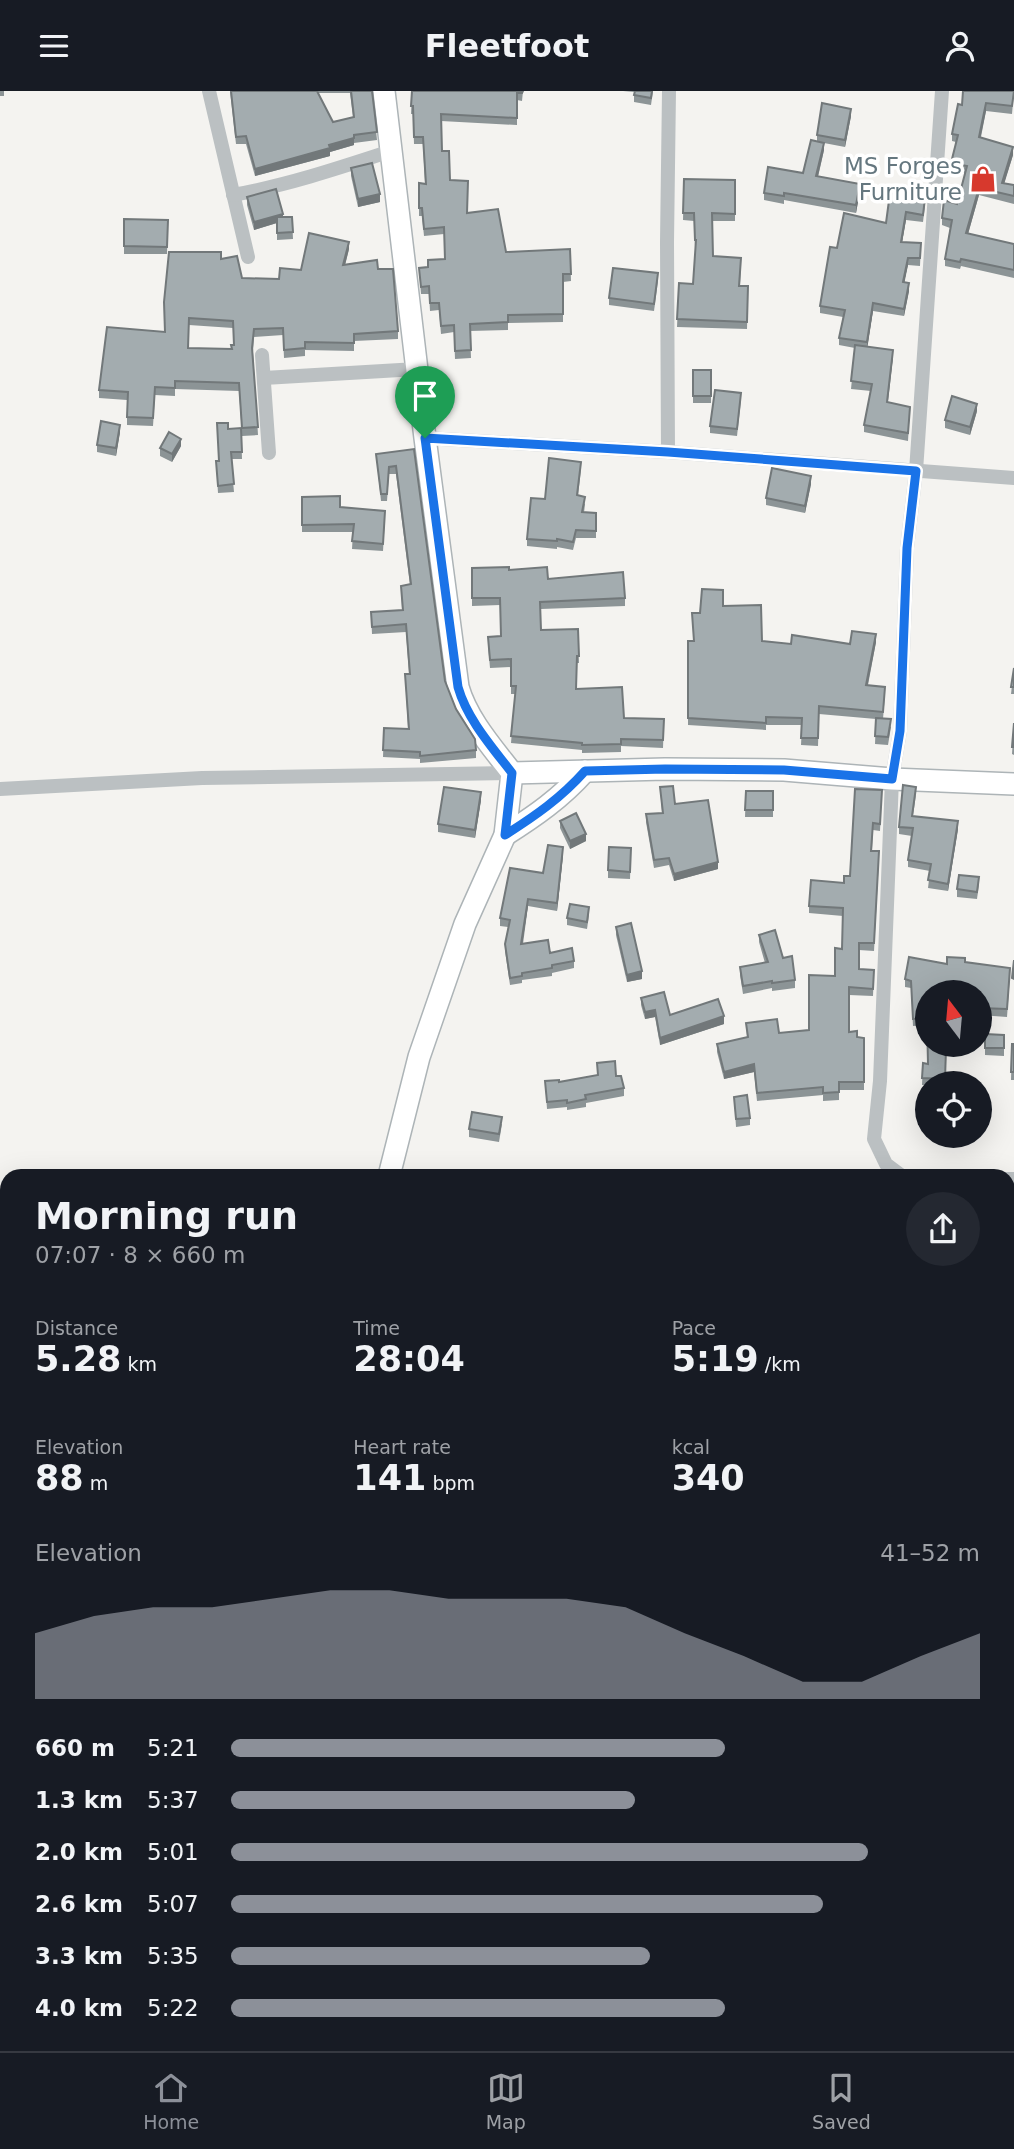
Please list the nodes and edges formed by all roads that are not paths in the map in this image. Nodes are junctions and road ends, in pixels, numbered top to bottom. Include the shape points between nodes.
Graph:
1 (209, 91) edge
2 (384, 91) edge
3 (670, 91) edge
4 (942, 91) edge
5 (391, 151) junction
6 (233, 195) junction
7 (248, 257) dead end
8 (262, 355) dead end
9 (417, 369) junction
10 (264, 378) junction
11 (425, 438) junction
12 (668, 452) junction
13 (268, 453) dead end
14 (916, 471) junction
15 (1014, 478) edge
16 (585, 771) junction
17 (512, 773) junction
18 (892, 779) junction
19 (1014, 784) edge
20 (0, 789) edge
21 (505, 835) junction
22 (391, 1169) edge
23 (893, 1169) edge

1 - 6 street
2 - 5 main road
3 - 12 street
4 - 14 street
5 - 6 street
5 - 9 main road
6 - 7 street
8 - 10 street
9 - 10 street
9 - 11 main road
10 - 13 street
11 - 12 street
11 - 17 main road via 458,687 485,738
12 - 14 street
14 - 15 street
14 - 18 street via 907,548 900,731
16 - 17 main road
16 - 18 main road via 784,770
16 - 21 main road via 549,806
17 - 20 street via 201,778
17 - 21 main road
18 - 19 main road
18 - 23 street via 874,1139
21 - 22 main road via 465,924 427,1033

